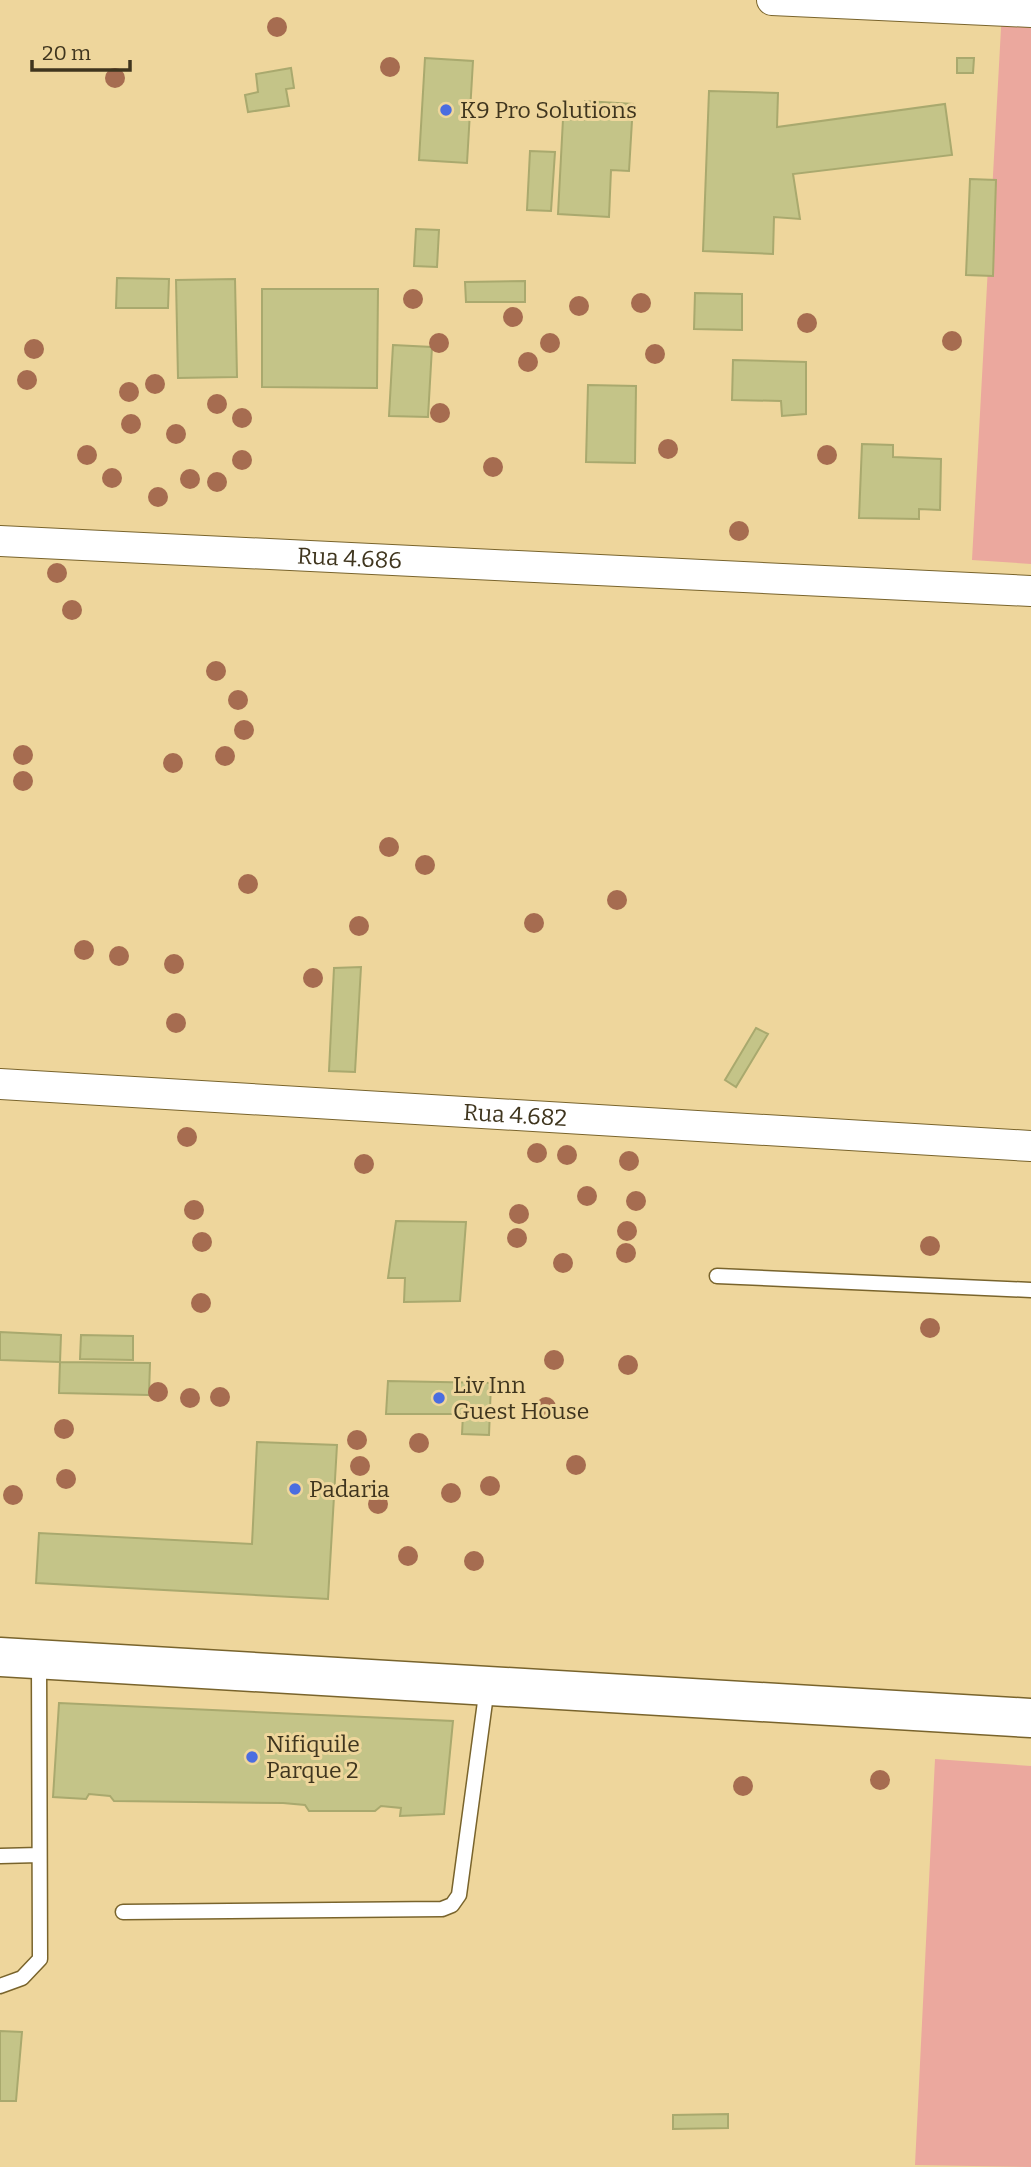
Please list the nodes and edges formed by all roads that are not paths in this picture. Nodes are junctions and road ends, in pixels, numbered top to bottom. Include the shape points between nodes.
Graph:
1 (772, 0) edge
2 (1031, 12) edge
3 (0, 541) edge
4 (1031, 592) edge
5 (0, 1084) edge
6 (1031, 1146) edge
7 (717, 1276) dead end
8 (1031, 1290) edge
9 (0, 1657) edge
10 (39, 1659) junction
11 (487, 1686) junction
12 (1028, 1712) edge
13 (39, 1855) junction
14 (0, 1856) edge
15 (123, 1912) dead end
16 (0, 1986) edge

1 - 2 street
3 - 4 street, Rua 4.686
5 - 6 street, Rua 4.682
7 - 8 lane
9 - 10 main road
10 - 11 main road
10 - 13 lane
11 - 12 main road
11 - 15 lane via 459,1895 452,1905 442,1909
13 - 14 lane
13 - 16 lane via 40,1959 22,1979

